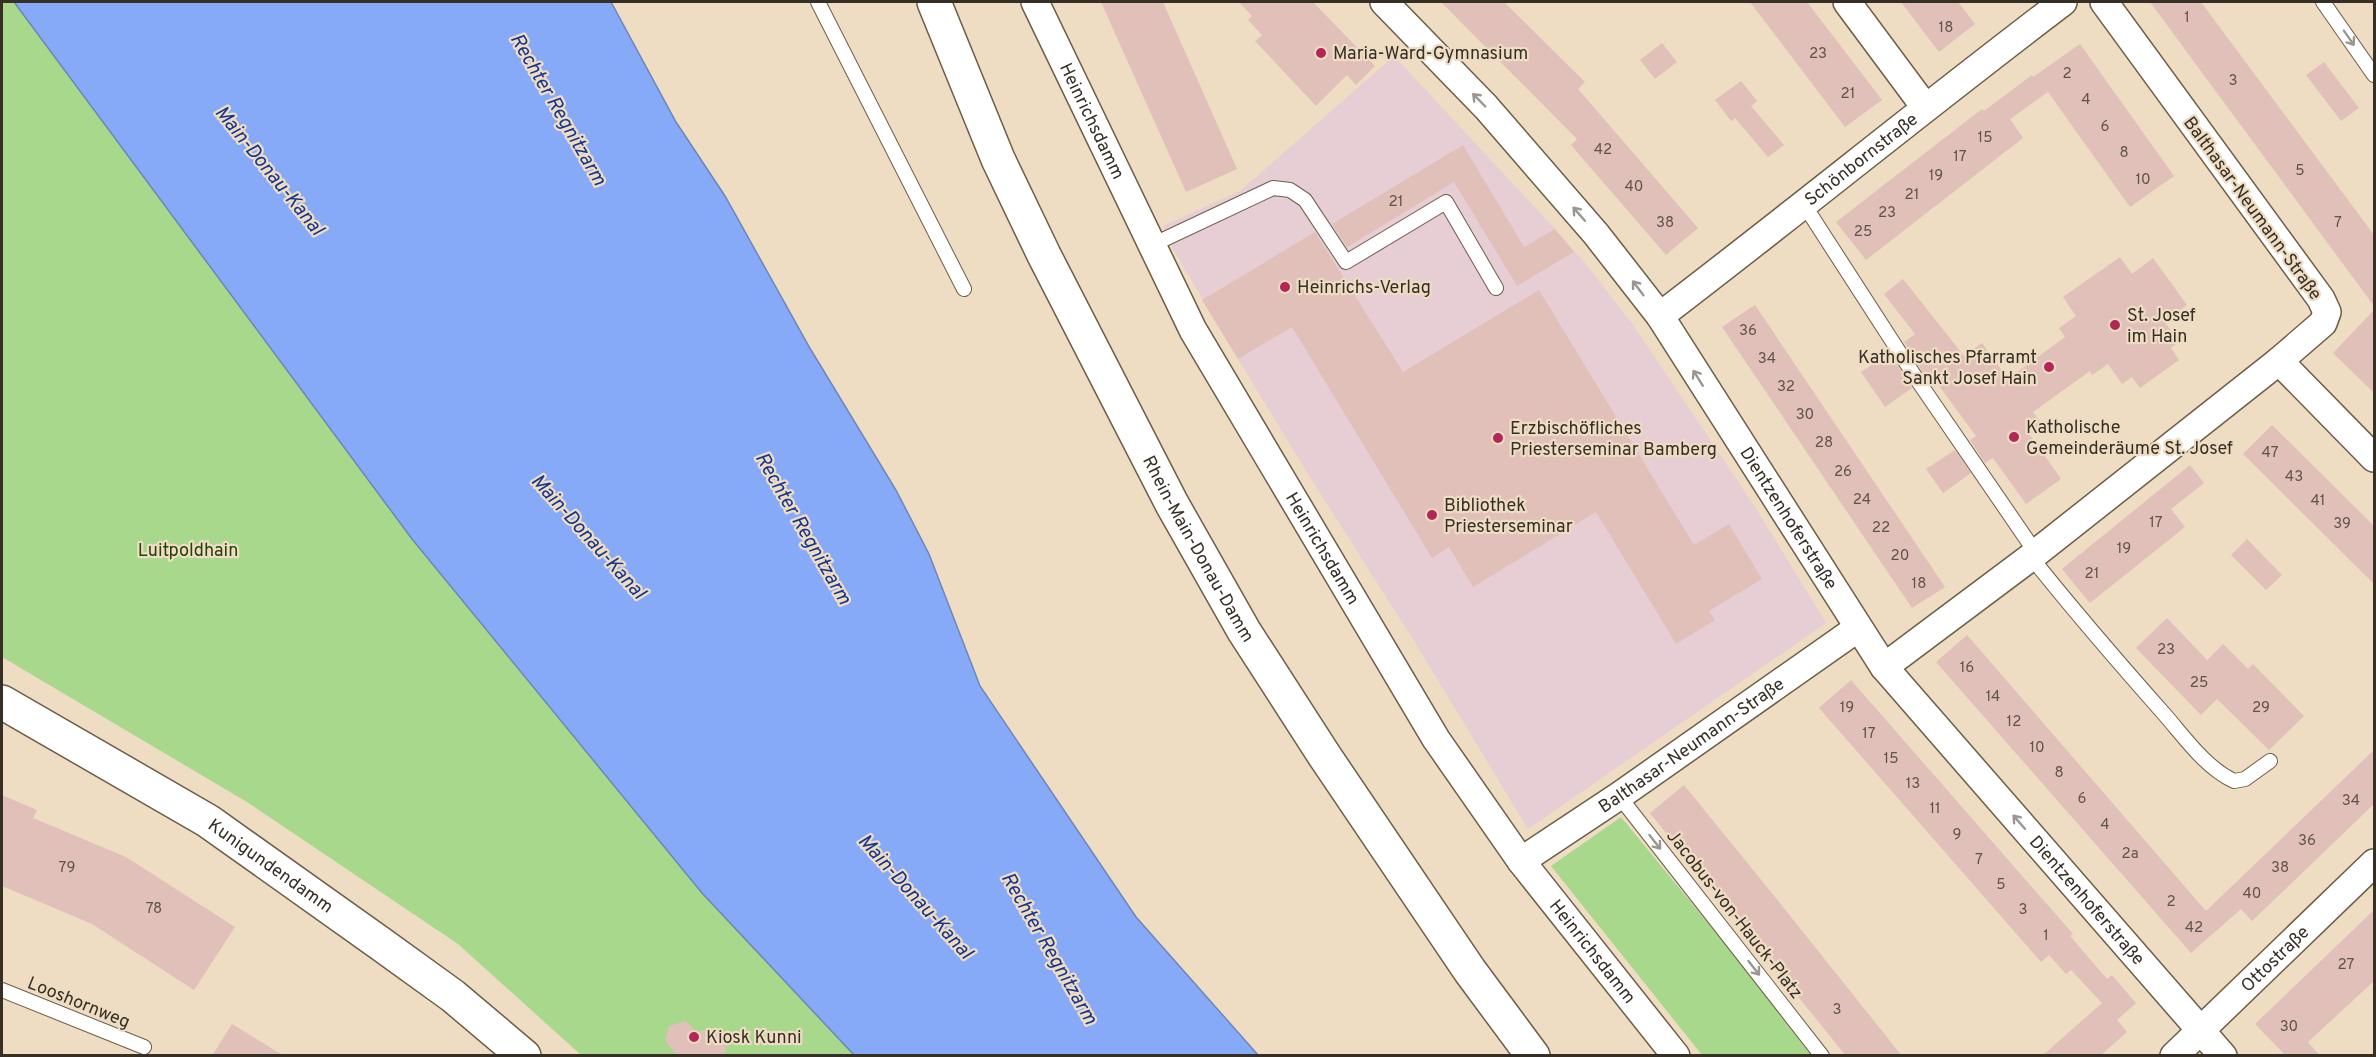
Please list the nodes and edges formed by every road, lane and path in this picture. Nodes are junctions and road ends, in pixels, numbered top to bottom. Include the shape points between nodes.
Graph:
1 (818, 2) edge
2 (934, 2) edge
3 (1035, 2) edge
4 (1384, 2) edge
5 (1848, 2) edge
6 (2063, 2) edge
7 (2104, 2) edge
8 (2323, 2) edge
9 (2374, 75) edge
10 (1925, 106) junction
11 (1803, 203) junction
12 (1152, 245) junction
13 (1496, 288) dead end
14 (964, 290) dead end
15 (1660, 316) junction
16 (2279, 361) junction
17 (2374, 458) edge
18 (2033, 555) junction
19 (1858, 628) junction
20 (1884, 667) junction
21 (2, 702) edge
22 (2270, 761) dead end
23 (1619, 795) junction
24 (1521, 861) junction
25 (2374, 863) edge
26 (2, 990) edge
27 (2200, 1031) junction
28 (144, 1047) dead end
29 (524, 1056) edge
30 (1533, 1056) edge
31 (1676, 1056) edge
32 (1822, 1056) edge
33 (2174, 1056) edge
34 (2223, 1056) edge

1 - 14 lane
2 - 30 street, Rhein-Main-Donau-Damm via 998,159 1044,255 1172,504 1244,631 1470,971
3 - 12 street, Heinrichsdamm
15 -> 4 street, Dientzenhoferstraße via 1596,234 1486,107
5 - 10 street
6 - 10 street, Schönbornstraße
7 - 16 street, Balthasar-Neumann-Straße via 2321,299 2327,312 2322,323
8 -> 9 lane
10 - 11 street, Schönbornstraße
11 - 15 street, Schönbornstraße
11 - 18 lane
12 - 13 lane via 1273,188 1290,190 1305,200 1346,262 1446,202
12 - 24 street, Heinrichsdamm via 1193,330 1436,738
19 -> 15 street, Dientzenhoferstraße
16 - 17 street
16 - 18 street, Balthasar-Neumann-Straße
18 - 20 street, Balthasar-Neumann-Straße
18 - 22 lane via 2117,662 2223,776 2234,782 2245,779
19 - 20 street, Dientzenhoferstraße
19 - 23 street, Balthasar-Neumann-Straße
27 -> 20 street, Dientzenhoferstraße
21 - 29 street, Kunigundendamm via 208,821 435,983
23 - 24 street, Balthasar-Neumann-Straße
23 -> 32 lane, Jacobus-von-Hauck-Platz
24 - 31 street, Heinrichsdamm
25 - 27 street, Ottostraße
26 - 28 lane, Looshornweg
27 - 33 street, Ottostraße
27 - 34 street, Dientzenhoferstraße

